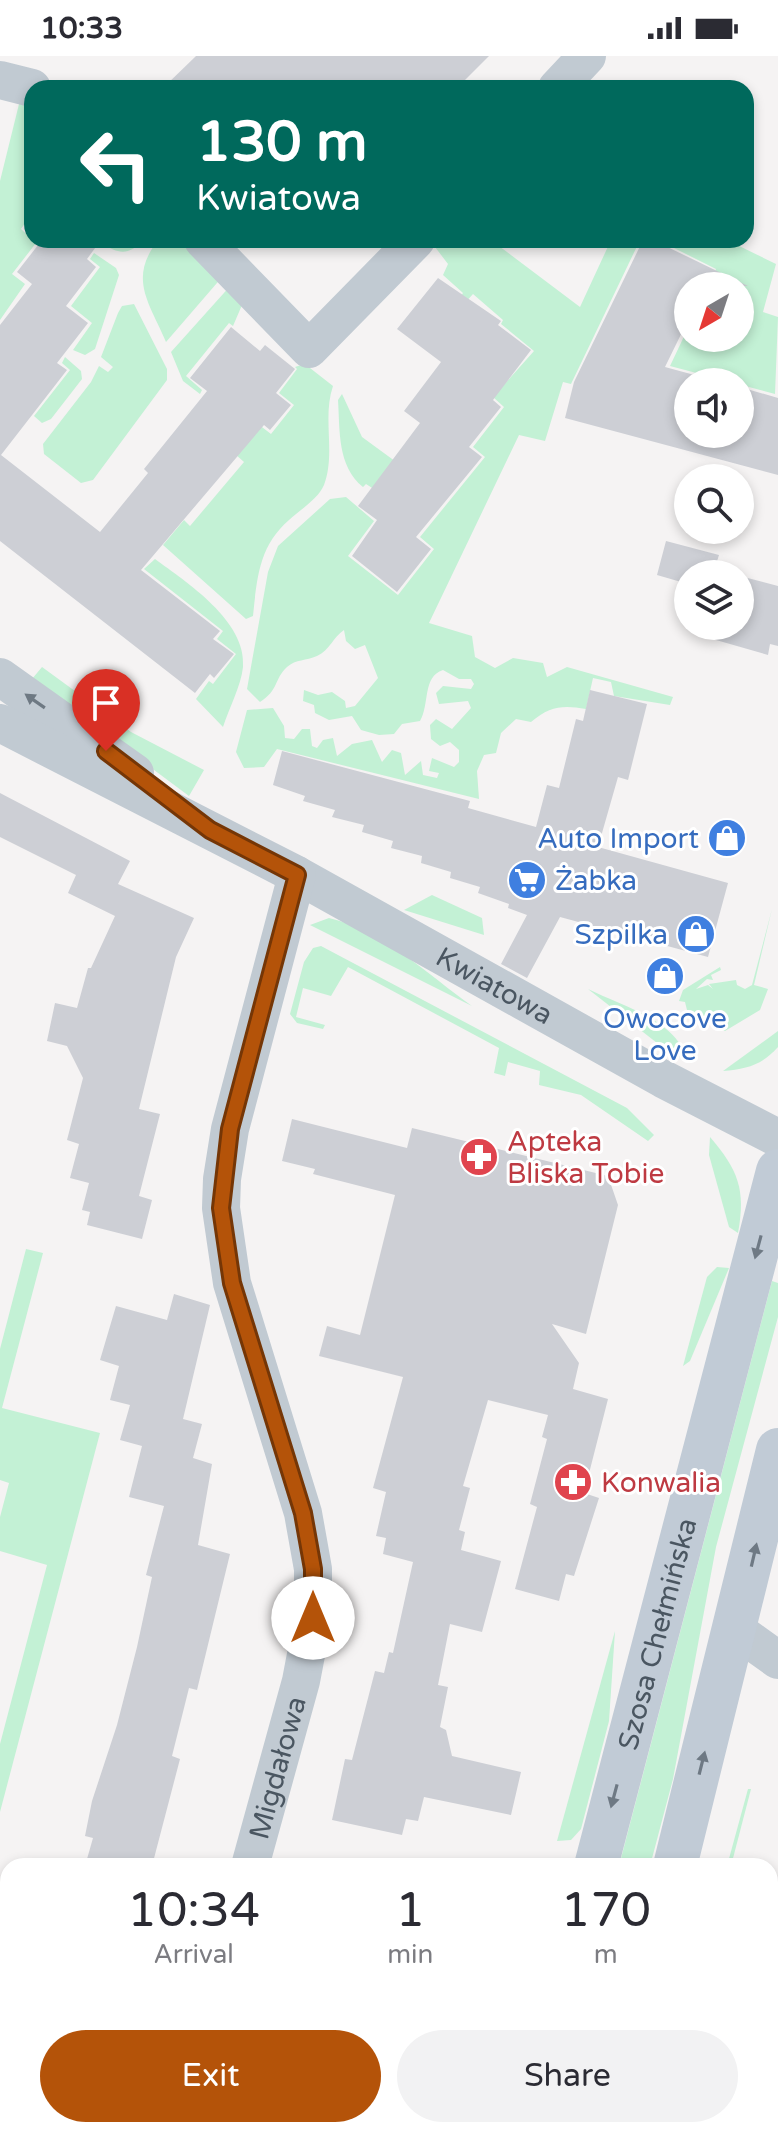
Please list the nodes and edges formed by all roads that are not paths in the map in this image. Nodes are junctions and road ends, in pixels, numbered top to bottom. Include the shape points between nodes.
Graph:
1 (587, 56) edge
2 (0, 80) edge
3 (564, 80) edge
4 (24, 86) edge
5 (211, 248) edge
6 (408, 248) edge
7 (0, 677) edge
8 (0, 723) edge
9 (210, 830) junction
10 (297, 875) junction
11 (778, 1138) edge
12 (778, 1171) edge
13 (778, 1450) edge
14 (736, 1630) junction
15 (778, 1660) edge
16 (252, 1858) edge
17 (598, 1858) edge
18 (677, 1858) edge

1 - 3 street
2 - 4 street
5 - 6 street via 309,349
9 -> 7 street, Kwiatowa
8 - 9 street, Kwiatowa
9 - 10 street, Kwiatowa
10 - 11 street, Kwiatowa
10 - 16 street, Migdałowa via 230,1129 222,1179 232,1283 303,1513 313,1569 313,1618 301,1681
12 -> 17 main road, Szosa Chełmińska
14 -> 13 main road
14 - 15 street
18 -> 14 main road

